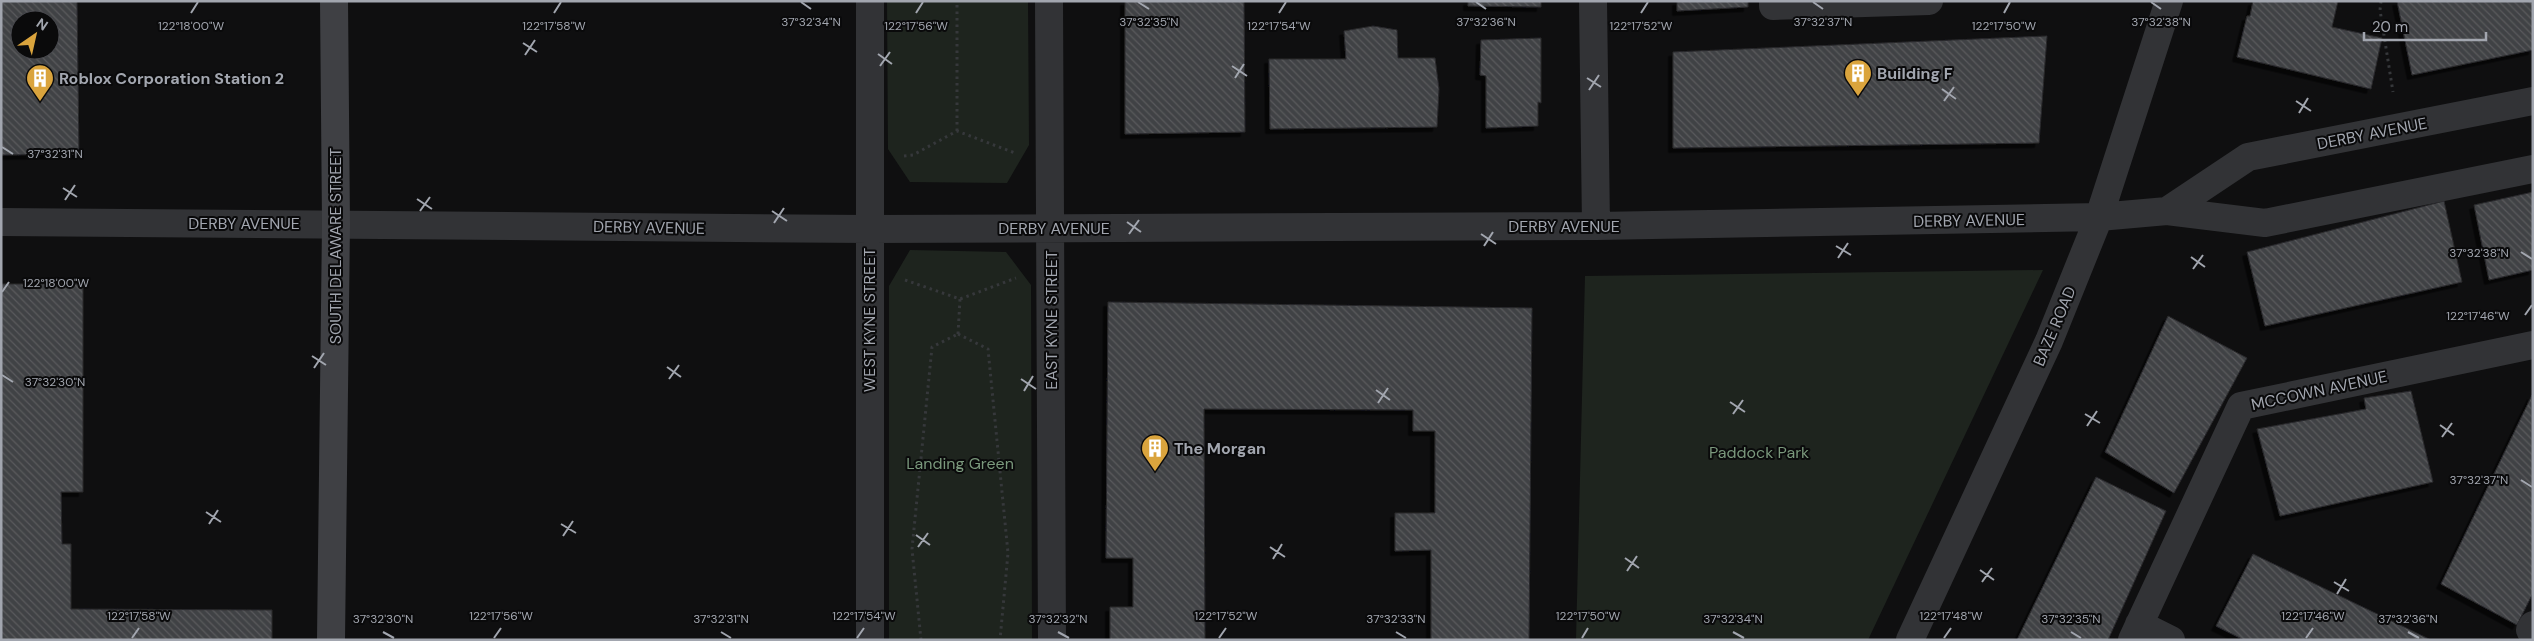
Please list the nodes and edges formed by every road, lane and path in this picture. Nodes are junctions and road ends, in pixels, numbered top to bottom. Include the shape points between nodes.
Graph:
1 (334, 1) edge
2 (870, 1) edge
3 (957, 1) edge
4 (1049, 1) edge
5 (1593, 1) edge
6 (1929, 1) edge
7 (2169, 1) edge
8 (2381, 1) edge
9 (1773, 4) edge
10 (2533, 101) edge
11 (2398, 128) junction
12 (957, 131) junction
13 (1019, 155) dead end
14 (898, 157) dead end
15 (2533, 169) edge
16 (2167, 211) junction
17 (2099, 217) junction
18 (1, 222) edge
19 (336, 224) junction
20 (1596, 226) junction
21 (1050, 228) junction
22 (869, 229) junction
23 (1018, 277) dead end
24 (901, 278) dead end
25 (960, 299) junction
26 (958, 334) junction
27 (2533, 345) edge
28 (2135, 632) edge
29 (331, 640) edge
30 (870, 640) edge
31 (921, 640) edge
32 (1000, 640) edge
33 (1052, 640) edge
34 (1910, 640) edge
35 (2171, 640) edge

1 - 19 street, SOUTH DELAWARE STREET
2 - 22 street, WEST KYNE STREET
3 - 12 path
4 - 21 street, EAST KYNE STREET
5 - 20 street
6 - 9 street
7 - 17 street, BAZE ROAD
8 - 11 path
10 - 11 street, DERBY AVENUE
11 - 16 street, DERBY AVENUE via 2248,158
12 - 13 path
12 - 14 path via 913,155
15 - 16 street, DERBY AVENUE via 2265,223
16 - 17 street, DERBY AVENUE
17 - 20 street, DERBY AVENUE
17 - 34 street, BAZE ROAD via 2045,350
18 - 19 street, DERBY AVENUE
19 - 22 street, DERBY AVENUE
19 - 29 street, SOUTH DELAWARE STREET
20 - 21 street, DERBY AVENUE
21 - 22 street, DERBY AVENUE
21 - 33 street, EAST KYNE STREET
22 - 30 street, WEST KYNE STREET
23 - 25 path
24 - 25 path
25 - 26 path
26 - 31 path via 932,347 912,550
26 - 32 path via 988,348 1008,553
27 - 28 street, MCCOWN AVENUE via 2241,406
28 - 35 street

